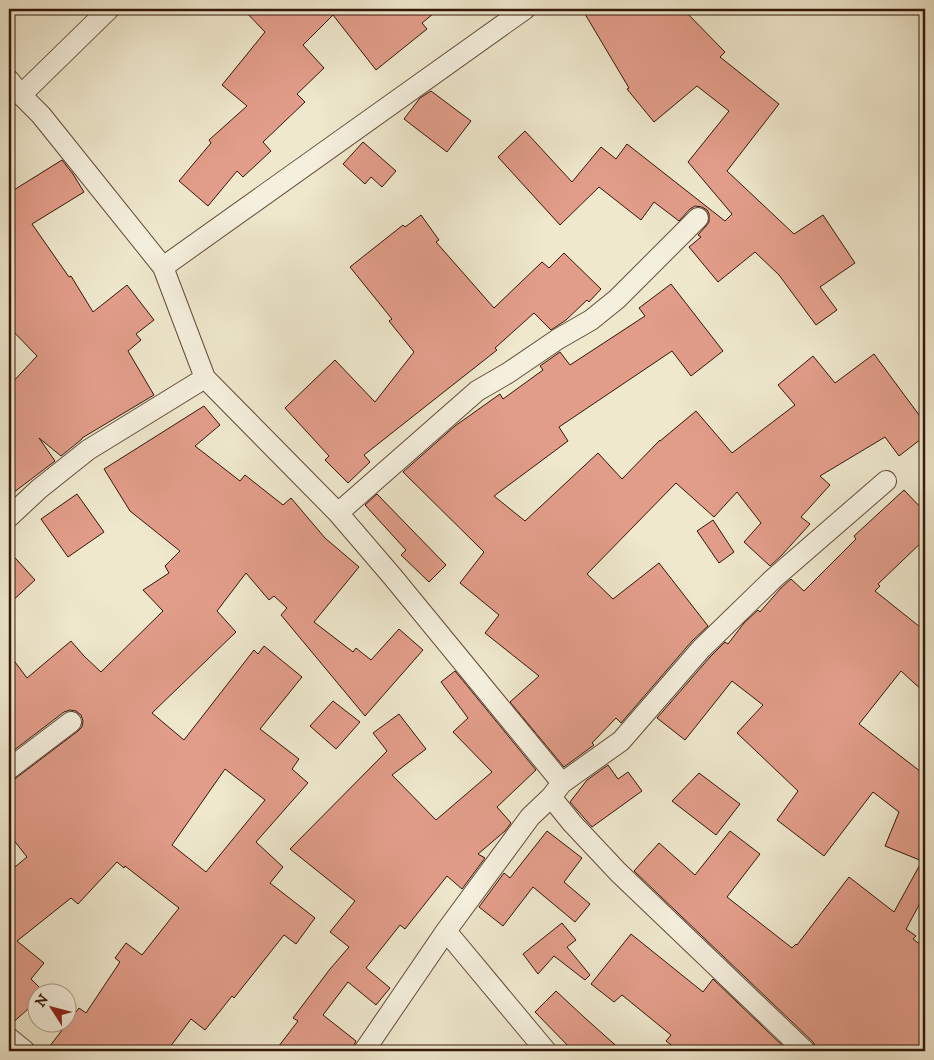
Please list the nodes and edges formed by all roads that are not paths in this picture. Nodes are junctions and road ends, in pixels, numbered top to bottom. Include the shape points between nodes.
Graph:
1 (109, 9) edge
2 (525, 9) edge
3 (15, 87) edge
4 (698, 218) dead end
5 (163, 267) junction
6 (205, 378) junction
7 (886, 481) dead end
8 (338, 513) junction
9 (9, 517) edge
10 (71, 722) dead end
11 (9, 769) edge
12 (556, 790) junction
13 (446, 931) junction
14 (9, 1038) edge
15 (25, 1051) edge
16 (364, 1051) edge
17 (546, 1051) edge
18 (805, 1051) edge

1 - 3 street
2 - 5 street
3 - 5 street
4 - 8 street via 617,299 591,320 477,391
5 - 6 street
6 - 8 street
6 - 9 street via 88,450
7 - 12 street via 701,648 621,741
8 - 12 street via 392,576
10 - 11 street
12 - 13 street via 530,817
12 - 18 street via 572,823 618,872
13 - 16 street
13 - 17 street
14 - 15 street

